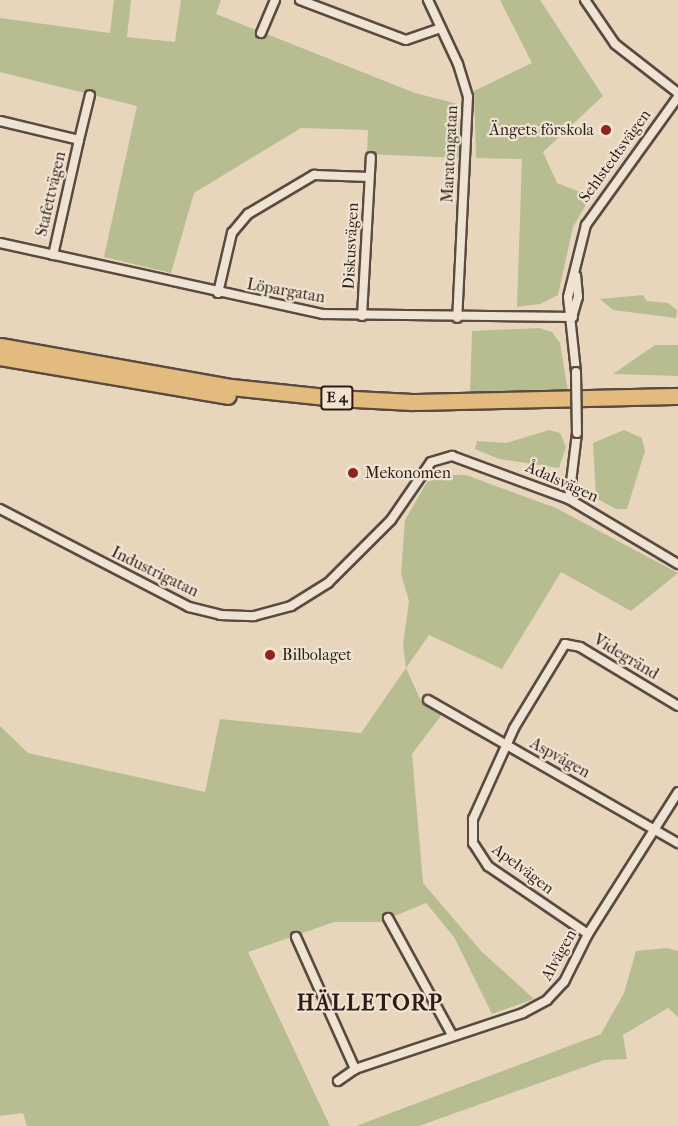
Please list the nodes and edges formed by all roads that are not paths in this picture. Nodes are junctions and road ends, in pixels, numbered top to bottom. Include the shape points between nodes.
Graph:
1 (275, 0) edge
2 (300, 0) edge
3 (428, 0) edge
4 (585, 0) edge
5 (440, 28) junction
6 (261, 33) dead end
7 (90, 95) dead end
8 (678, 95) edge
9 (0, 121) edge
10 (79, 140) junction
11 (371, 157) dead end
12 (369, 177) junction
13 (0, 243) edge
14 (53, 255) junction
15 (218, 293) junction
16 (362, 316) junction
17 (573, 317) junction
18 (457, 318) junction
19 (0, 346) edge
20 (0, 357) edge
21 (678, 396) edge
22 (678, 405) edge
23 (426, 467) joint
24 (569, 499) junction
25 (0, 509) edge
26 (678, 564) edge
27 (428, 700) dead end
28 (678, 706) edge
29 (507, 746) junction
30 (678, 792) edge
31 (654, 828) junction
32 (678, 843) edge
33 (388, 918) dead end
34 (588, 934) junction
35 (296, 937) dead end
36 (452, 1035) junction
37 (355, 1069) junction
38 (338, 1082) dead end

1 - 6 street
2 - 5 street via 406,40
3 - 5 street, Maratongatan
4 - 8 street via 615,45
5 - 18 street, Maratongatan via 458,64 468,97
7 - 10 street, Stafettvägen
8 - 17 street, Sehlstedtsvägen via 591,215 568,297
9 - 10 street, Stafettvägen
10 - 14 street, Stafettvägen
11 - 12 street, Diskusvägen
12 - 15 street via 314,175 248,213 232,233
12 - 16 street, Diskusvägen
13 - 14 street, Löpargatan
14 - 15 street, Löpargatan
15 - 16 street, Löpargatan via 289,310
16 - 18 street, Löpargatan
17 - 18 street, Löpargatan
17 - 24 street, Sehlstedtsvägen, bridge via 577,433
19 - 21 highway, E 4 via 231,387 335,398 421,402
20 - 22 highway, E 4 via 203,393 304,405 425,411
23 - 24 street, Ådalsvägen via 441,457 452,456
23 - 25 street, Industrigatan via 391,520 328,583 291,606 254,616 220,615 189,607
24 - 26 street, Ådalsvägen
27 - 29 street, Aspvägen
28 - 29 street, Videgränd via 580,647 566,644
29 - 31 street, Aspvägen
29 - 34 street, Apelvägen via 473,819 473,843 488,866
30 - 31 street, Alvägen
31 - 32 street, Aspvägen
31 - 34 street, Alvägen
33 - 36 street
34 - 36 street, Alvägen via 564,982 547,1000 523,1014
35 - 37 street
36 - 37 street, Alvägen
37 - 38 street, Alvägen

